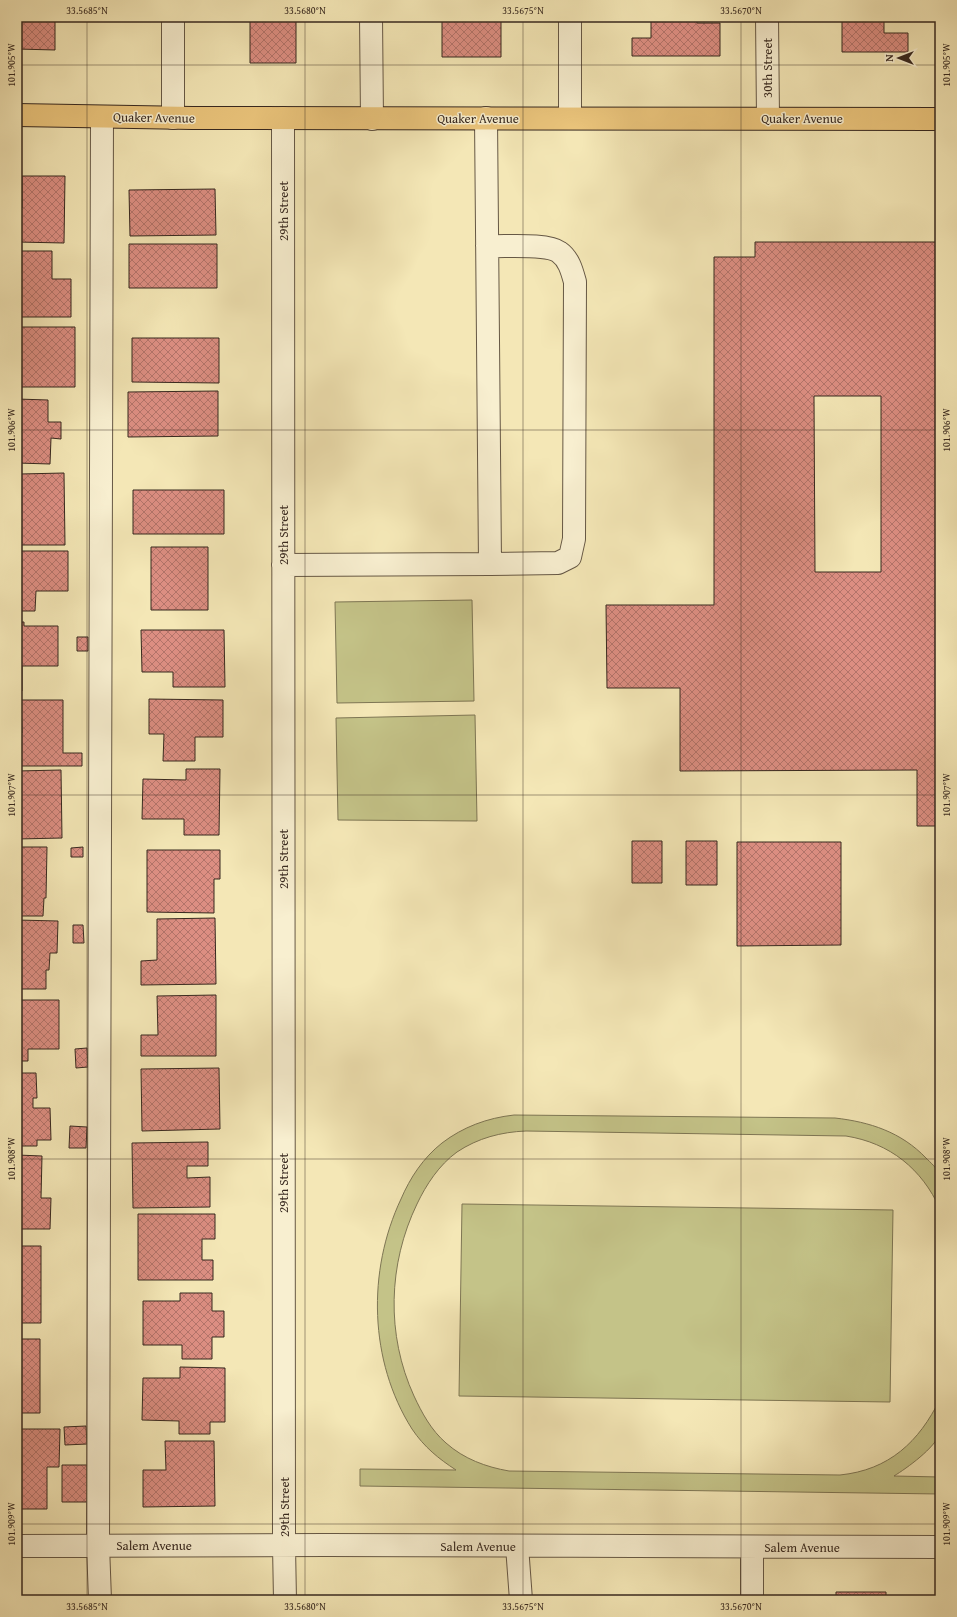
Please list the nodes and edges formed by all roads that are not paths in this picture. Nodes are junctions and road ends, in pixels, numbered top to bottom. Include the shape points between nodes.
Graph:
1 (172, 17) edge
2 (371, 17) edge
3 (570, 17) edge
4 (767, 17) edge
5 (17, 115) edge
6 (102, 117) junction
7 (172, 118) junction
8 (283, 118) junction
9 (372, 118) junction
10 (486, 118) junction
11 (570, 118) junction
12 (768, 118) junction
13 (940, 119) edge
14 (487, 246) junction
15 (490, 564) junction
16 (283, 565) junction
17 (98, 1545) junction
18 (17, 1546) edge
19 (284, 1546) junction
20 (517, 1546) junction
21 (752, 1547) junction
22 (940, 1547) edge
23 (100, 1600) edge
24 (285, 1600) edge
25 (521, 1600) edge
26 (752, 1600) edge

1 - 7 street
2 - 9 street
3 - 11 street
4 - 12 street, 30th Street
5 - 6 main road, Quaker Avenue
6 - 7 main road, Quaker Avenue
6 - 17 street
7 - 8 main road, Quaker Avenue
8 - 9 main road, Quaker Avenue
8 - 16 street, 29th Street
9 - 10 main road, Quaker Avenue
10 - 11 main road, Quaker Avenue
10 - 14 street
11 - 12 main road, Quaker Avenue
12 - 13 main road, Quaker Avenue
14 - 15 street
14 - 15 street via 544,247 558,251 569,264 575,282 574,539 570,557 558,563
15 - 16 street
16 - 19 street, 29th Street
17 - 18 street, Salem Avenue
17 - 19 street, Salem Avenue
17 - 23 street
19 - 20 street, Salem Avenue
19 - 24 street, 29th Street
20 - 21 street, Salem Avenue
20 - 25 street
21 - 22 street, Salem Avenue
21 - 26 street

